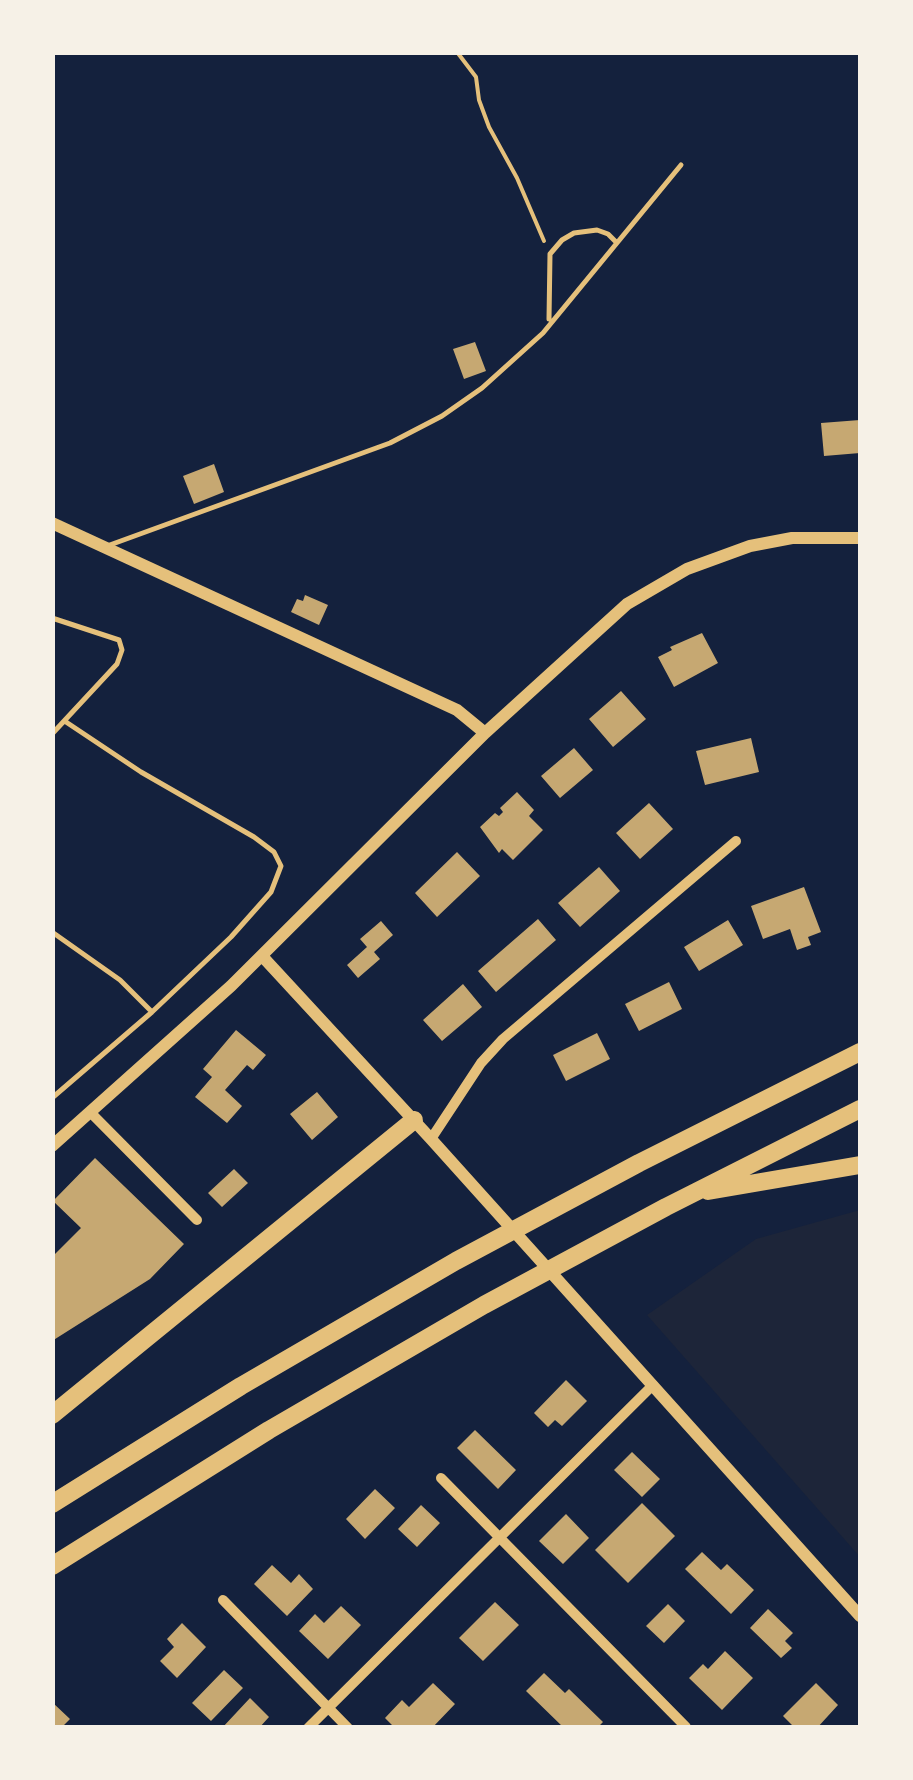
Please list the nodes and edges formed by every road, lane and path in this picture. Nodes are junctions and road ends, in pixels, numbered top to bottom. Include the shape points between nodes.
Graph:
1 (457, 52) edge
2 (682, 165) dead end
3 (617, 243) junction
4 (550, 254) junction
5 (550, 322) junction
6 (52, 524) edge
7 (860, 538) edge
8 (104, 547) junction
9 (52, 618) edge
10 (66, 722) junction
11 (485, 733) junction
12 (52, 734) edge
13 (736, 840) dead end
14 (52, 932) edge
15 (262, 956) junction
16 (152, 1012) junction
17 (860, 1052) edge
18 (52, 1098) edge
19 (860, 1110) edge
20 (92, 1113) junction
21 (414, 1120) junction
22 (432, 1138) junction
23 (52, 1146) edge
24 (860, 1166) edge
25 (693, 1193) junction
26 (197, 1220) dead end
27 (652, 1385) junction
28 (52, 1415) edge
29 (441, 1478) dead end
30 (52, 1504) edge
31 (500, 1535) junction
32 (52, 1566) edge
33 (223, 1600) dead end
34 (860, 1616) edge
35 (330, 1709) junction
36 (308, 1728) edge
37 (348, 1728) edge
38 (686, 1728) edge

1 - 4 path via 476,77 489,127
2 - 3 lane
3 - 4 lane via 608,234 584,230
3 - 5 lane
4 - 5 lane
5 - 8 lane via 482,388 390,443
6 - 8 street
7 - 11 street via 772,541 677,574 609,618
8 - 11 street via 457,710
9 - 10 lane via 119,640 122,650
10 - 12 lane
10 - 16 lane via 254,837 281,866 272,892
11 - 15 street
13 - 22 street via 503,1039
14 - 16 lane
15 - 20 street
15 - 21 street
16 - 18 lane
17 - 30 highway via 470,1254
19 - 25 highway
20 - 23 street
20 - 26 street
21 - 22 street
21 - 28 highway
22 - 27 street
24 - 25 highway
25 - 32 highway via 268,1430
27 - 31 street
27 - 34 street
29 - 31 street
31 - 35 street
31 - 38 street
33 - 35 street
35 - 36 street
35 - 37 street

